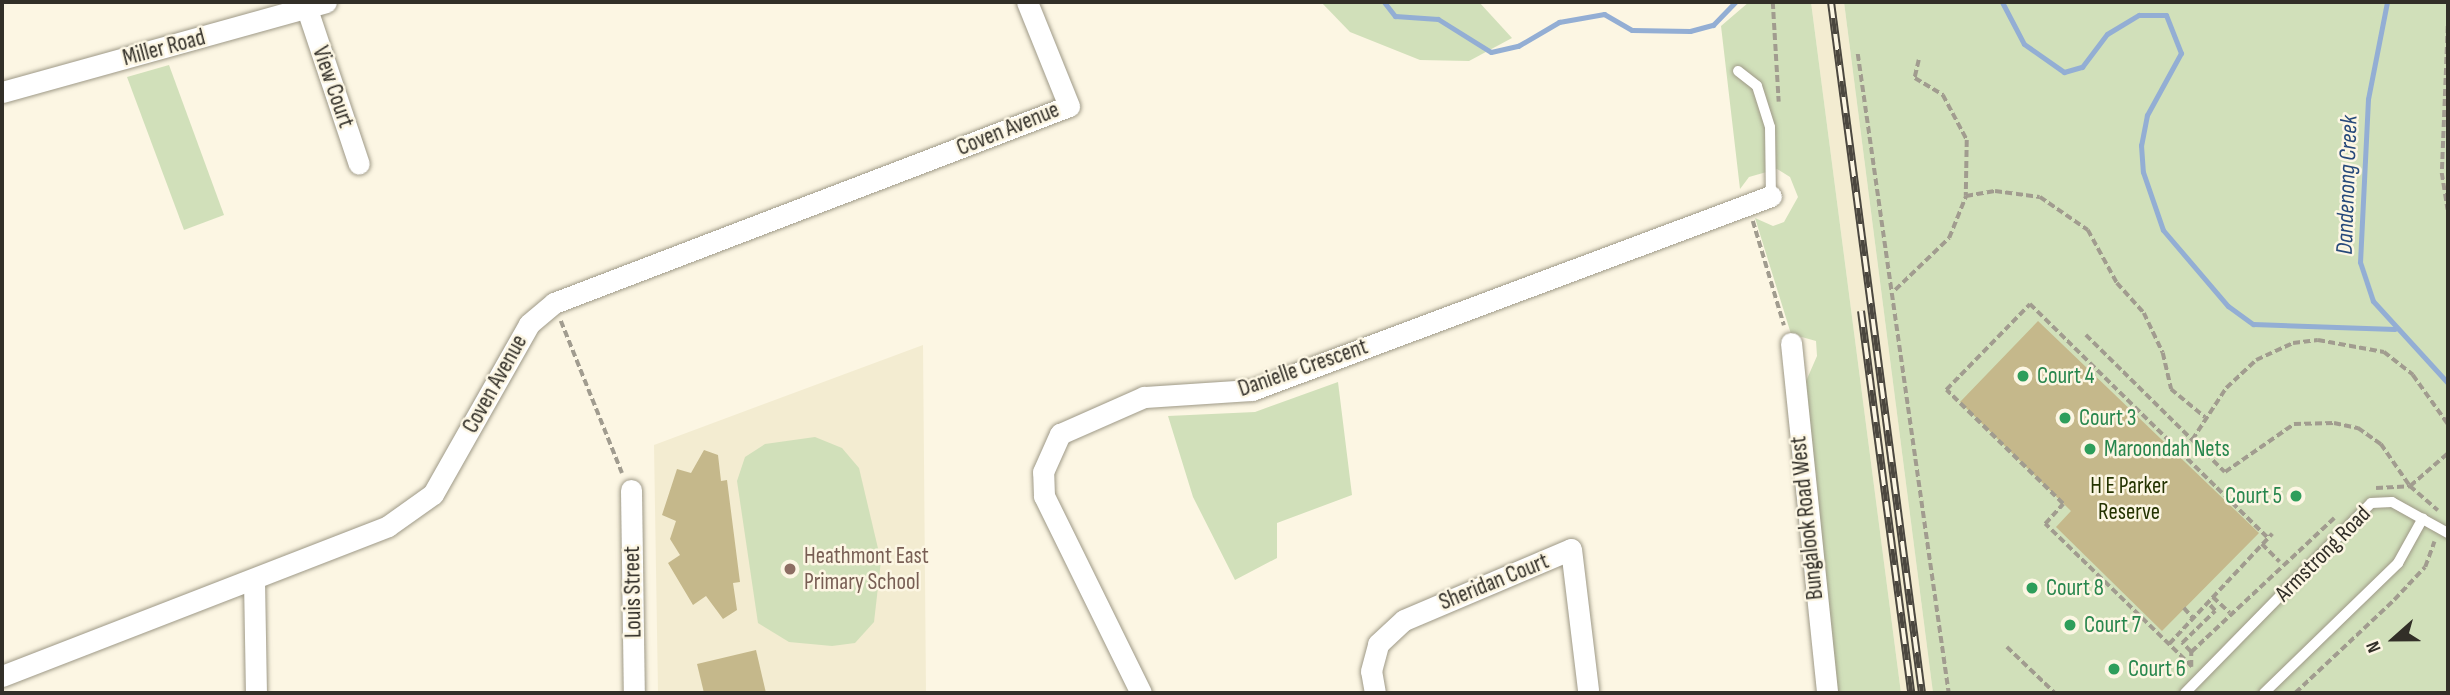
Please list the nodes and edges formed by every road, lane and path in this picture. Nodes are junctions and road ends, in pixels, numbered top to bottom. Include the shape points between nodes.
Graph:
1 (1027, 2) edge
2 (317, 5) edge
3 (2448, 26) edge
4 (1858, 54) dead end
5 (1919, 60) dead end
6 (1738, 71) dead end
7 (2, 92) edge
8 (359, 164) dead end
9 (1772, 196) joint
10 (1966, 196) junction
11 (1745, 201) junction
12 (2448, 210) edge
13 (1895, 290) junction
14 (554, 303) junction
15 (2086, 335) dead end
16 (1791, 343) joint
17 (2205, 417) junction
18 (2448, 424) edge
19 (2192, 440) junction
20 (2448, 453) edge
21 (2376, 485) dead end
22 (2367, 489) dead end
23 (631, 490) joint
24 (2438, 506) dead end
25 (2338, 514) dead end
26 (2448, 516) edge
27 (2423, 518) junction
28 (2448, 533) edge
29 (2272, 534) dead end
30 (2268, 538) junction
31 (2434, 542) dead end
32 (2262, 544) junction
33 (2280, 562) junction
34 (254, 580) junction
35 (2213, 597) junction
36 (2207, 603) junction
37 (2184, 608) dead end
38 (2230, 613) junction
39 (2193, 618) junction
40 (2169, 644) junction
41 (2007, 647) dead end
42 (2191, 652) junction
43 (2192, 667) junction
44 (2, 676) edge
45 (2183, 676) dead end
46 (1588, 690) dead end
47 (256, 693) edge
48 (634, 693) edge
49 (1141, 693) edge
50 (1375, 693) edge
51 (1827, 693) edge
52 (1950, 693) edge
53 (2055, 693) edge
54 (2185, 693) edge
55 (2264, 693) edge
56 (2295, 693) edge

1 - 14 street, Coven Avenue via 1069,106
2 - 7 street, Miller Road
2 - 8 street, View Court
3 - 12 path via 2442,173
4 - 13 path
5 - 10 path via 1915,78 1943,95 1967,140
6 - 9 lane via 1757,86 1770,127
9 - 11 street, Danielle Crescent
10 - 13 path via 1949,238
10 - 17 path via 2010,192 2040,197 2074,214 2144,313 2163,352 2171,389
11 - 16 path
11 - 49 street, Danielle Crescent via 1252,390 1144,397 1060,434 1043,472 1044,496
13 - 52 path
14 - 23 path
14 - 34 street, Coven Avenue via 529,324 433,494 388,526
15 - 19 path
16 - 51 street, Bungalook Road West
17 - 18 path via 2256,360 2318,340 2384,352 2413,375
17 - 19 path
19 - 20 path via 2225,472 2294,424 2358,428 2381,444 2410,486
21 - 22 path
23 - 48 street, Louis Street
24 - 26 path
25 - 33 path
27 - 28 lane, Armstrong Road
27 - 54 lane, Armstrong Road via 2392,502 2371,503
27 - 55 lane via 2398,563
29 - 30 path
30 - 32 path
30 - 40 path via 2030,304 1946,390 2063,504 2045,523
31 - 56 path via 2424,566 2394,600
32 - 33 path
32 - 35 path
33 - 38 path
34 - 44 street, Coven Avenue
34 - 47 street
35 - 36 path
35 - 38 path
36 - 39 path
36 - 42 path via 2215,611 2182,643
37 - 39 path
38 - 42 path
39 - 40 path
40 - 43 path
41 - 53 path
42 - 43 path
43 - 45 path
46 - 50 street, Sheridan Court via 1571,549 1404,620 1378,644 1371,671

